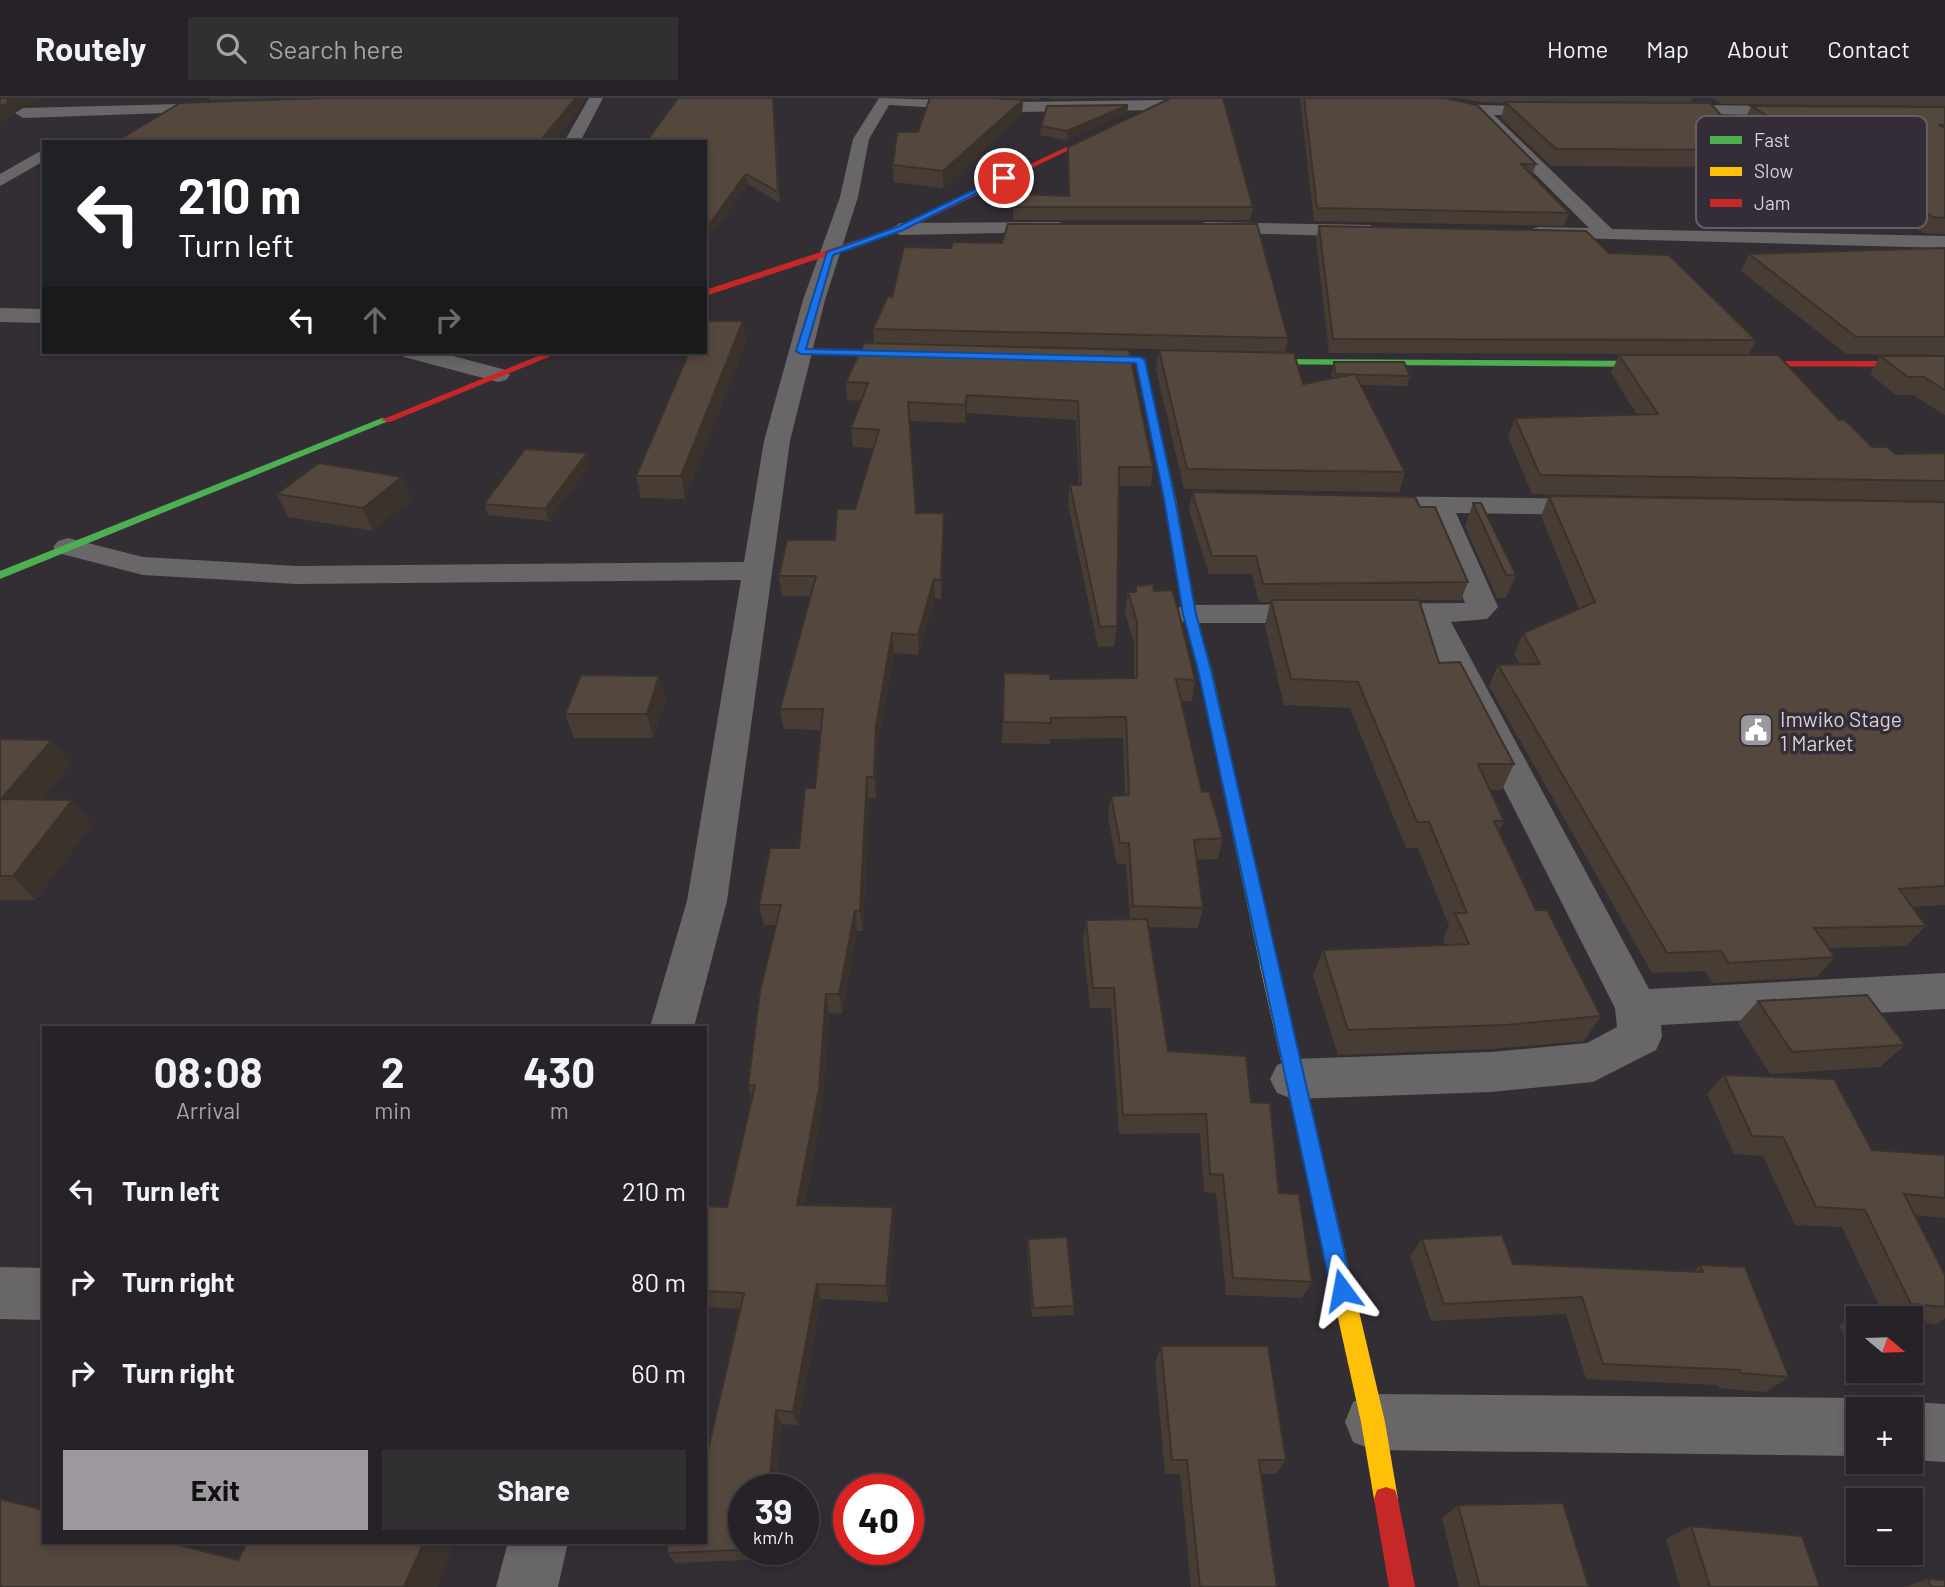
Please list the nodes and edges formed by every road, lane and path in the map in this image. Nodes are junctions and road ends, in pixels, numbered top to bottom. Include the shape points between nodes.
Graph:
1 (54, 98) edge
2 (138, 98) edge
3 (596, 98) edge
4 (1181, 98) edge
5 (1420, 98) edge
6 (886, 99) edge
7 (1164, 105) junction
8 (1657, 106) edge
9 (234, 108) edge
10 (1480, 110) junction
11 (1574, 110) edge
12 (122, 111) junction
13 (1824, 111) edge
14 (89, 130) dead end
15 (573, 140) edge
16 (42, 155) edge
17 (0, 181) edge
18 (1081, 228) edge
19 (1193, 228) edge
20 (900, 229) junction
21 (1386, 231) edge
22 (1523, 233) edge
23 (1606, 234) junction
24 (1945, 242) edge
25 (830, 254) junction
26 (707, 292) edge
27 (0, 315) edge
28 (42, 316) edge
29 (801, 351) junction
30 (419, 354) edge
31 (551, 354) edge
32 (922, 354) edge
33 (1140, 360) dead end
34 (1221, 361) edge
35 (1677, 364) edge
36 (1719, 364) edge
37 (1945, 364) edge
38 (498, 375) junction
39 (1345, 504) edge
40 (1439, 506) junction
41 (1630, 507) edge
42 (68, 547) junction
43 (757, 571) junction
44 (0, 575) edge
45 (1189, 614) junction
46 (1431, 614) junction
47 (1945, 991) edge
48 (1637, 1008) junction
49 (672, 1026) edge
50 (1293, 1079) junction
51 (0, 1293) edge
52 (42, 1294) edge
53 (1373, 1422) junction
54 (1846, 1427) edge
55 (1923, 1432) edge
56 (1945, 1433) edge
57 (538, 1544) edge
58 (527, 1587) edge
59 (1402, 1587) edge

1 - 12 street via 18,117
2 - 12 street
3 - 15 street
4 - 7 street
5 - 10 street
6 - 7 street via 1012,107
6 - 25 street via 862,139
7 - 20 street
8 - 13 street
9 - 12 street
10 - 11 street
10 - 23 street
12 - 14 street
16 - 17 street
18 - 20 street
19 - 21 street
20 - 25 street
22 - 23 street
23 - 24 street
25 - 26 street
25 - 29 street
27 - 28 street
29 - 32 street
29 - 43 street via 777,441
30 - 38 street
31 - 38 street
33 - 45 street via 1183,500
34 - 35 street
36 - 37 street
38 - 42 street
39 - 40 street
40 - 41 street
40 - 46 street via 1482,607 1476,612
42 - 43 street via 143,566 297,575
42 - 44 street
43 - 49 street via 707,901
45 - 46 street
45 - 50 street
46 - 48 street
47 - 48 street
48 - 50 street via 1640,1037 1593,1062 1491,1072
50 - 53 street
51 - 52 street
53 - 54 street
53 - 59 street
55 - 56 street
57 - 58 street

